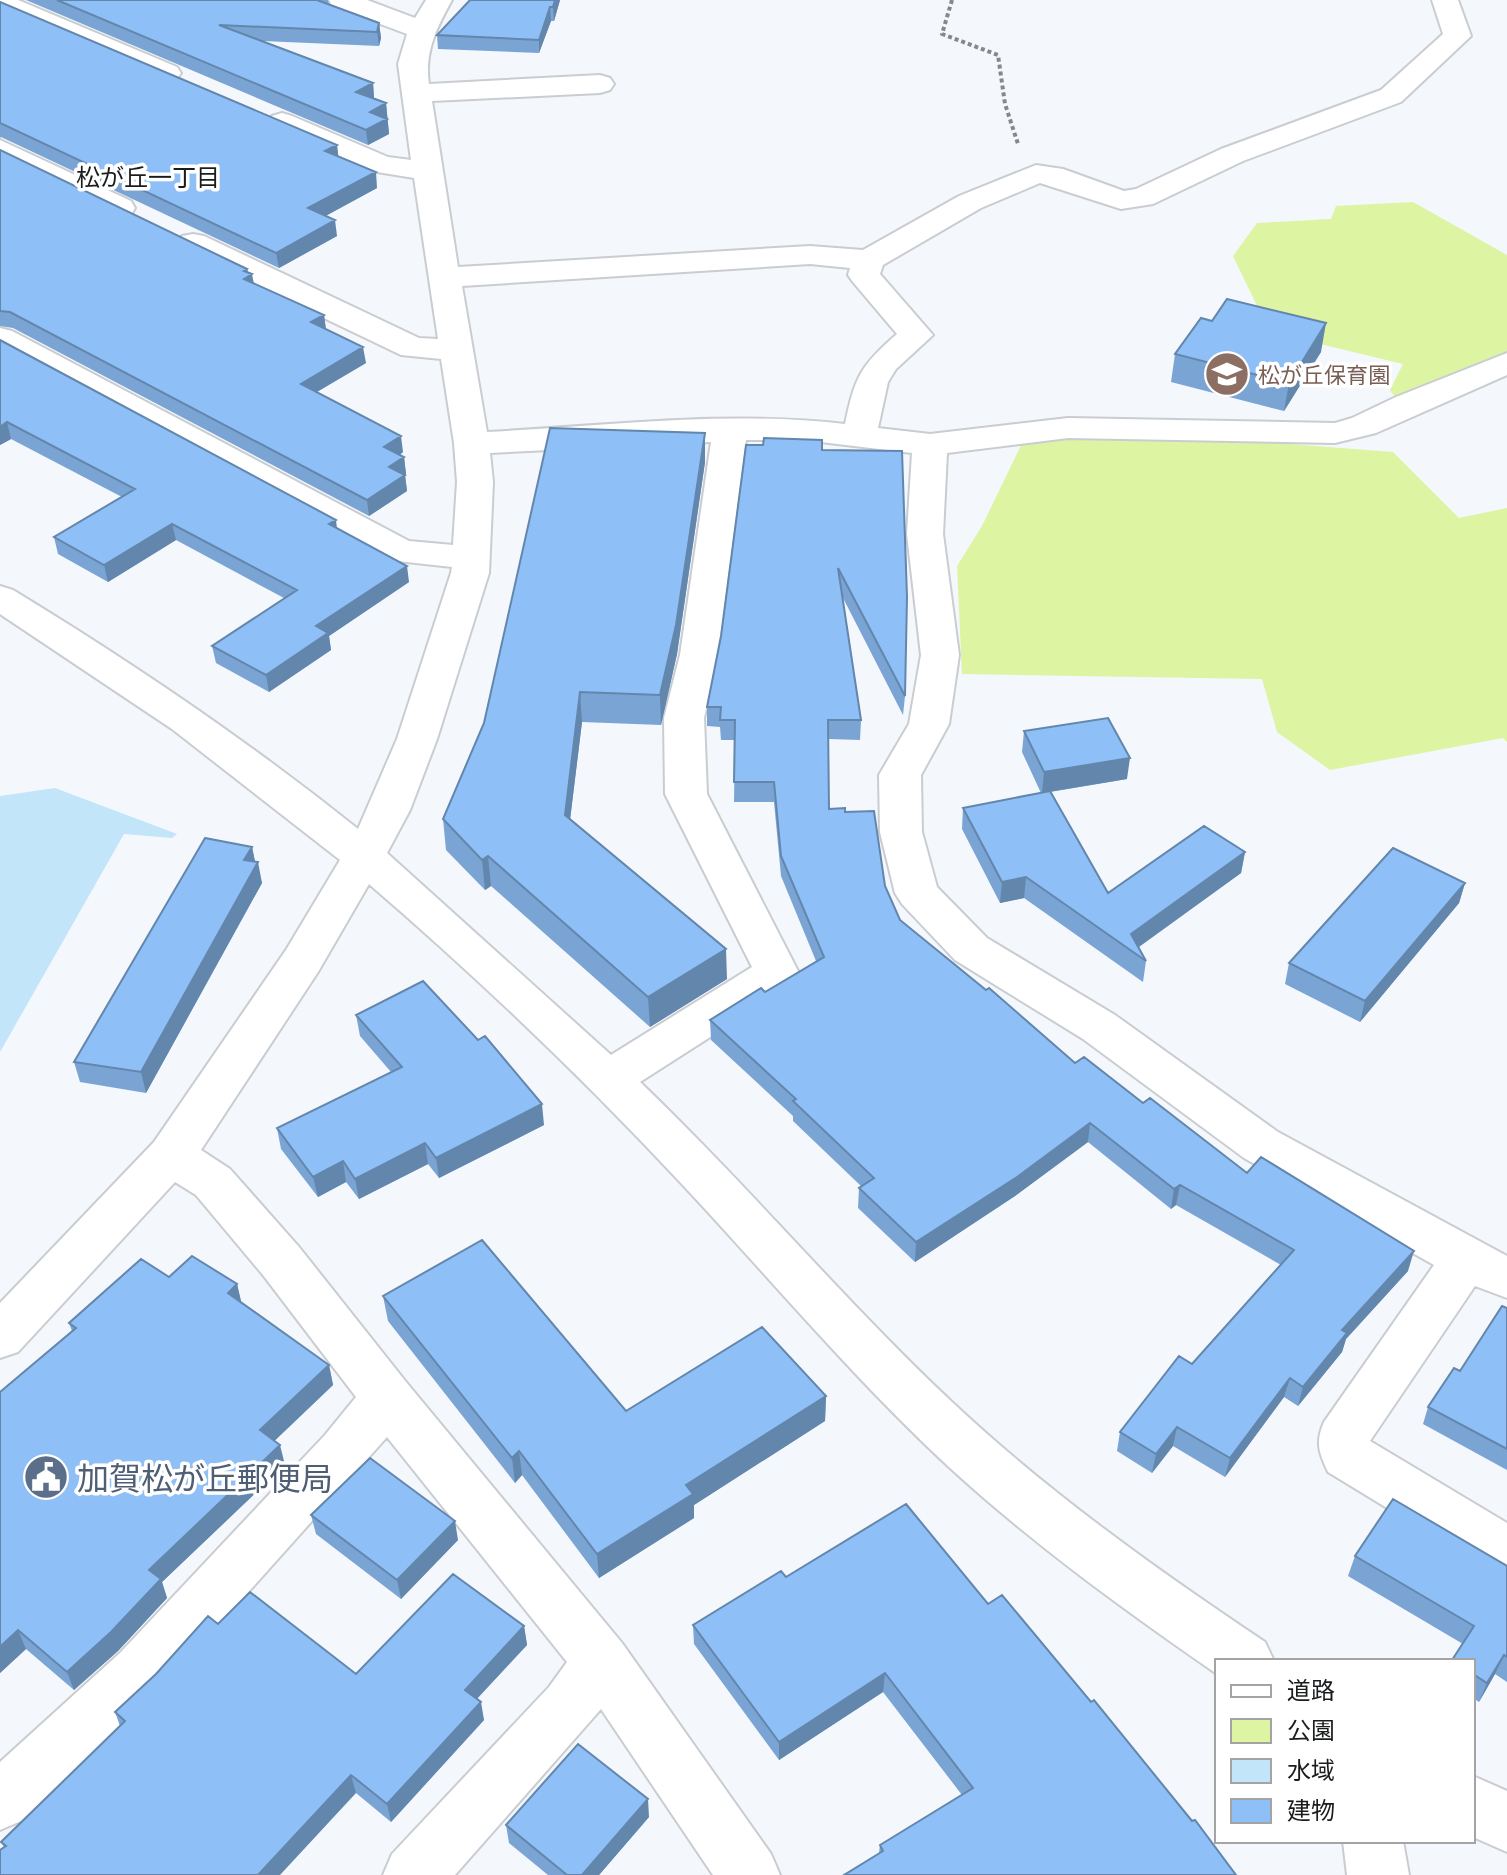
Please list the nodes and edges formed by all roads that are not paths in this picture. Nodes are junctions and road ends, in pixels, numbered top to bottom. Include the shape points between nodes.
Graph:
1 (342, 0) edge
2 (439, 0) edge
3 (1445, 0) edge
4 (0, 2) edge
5 (422, 30) junction
6 (191, 83) edge
7 (600, 84) dead end
8 (416, 93) junction
9 (250, 109) edge
10 (0, 149) edge
11 (427, 171) junction
12 (868, 260) junction
13 (444, 278) junction
14 (0, 338) edge
15 (455, 349) junction
16 (1507, 363) edge
17 (730, 430) junction
18 (859, 438) junction
19 (472, 443) junction
20 (930, 445) junction
21 (471, 557) junction
22 (0, 598) edge
23 (364, 856) junction
24 (607, 1080) junction
25 (171, 1155) junction
26 (1487, 1269) edge
27 (0, 1337) edge
28 (387, 1398) junction
29 (1507, 1552) edge
30 (1242, 1659) edge
31 (602, 1662) junction
32 (0, 1801) edge
33 (1475, 1806) edge
34 (1507, 1823) edge
35 (1373, 1843) edge
36 (414, 1875) edge
37 (749, 1875) edge
38 (1378, 1875) edge

1 - 5 street
2 - 5 street
3 - 12 street via 1457,36 1374,105 1232,155 1142,198 1121,200 1036,174 970,202
4 - 6 street
5 - 8 street via 412,64
7 - 8 street
8 - 11 street
9 - 11 street via 382,165
10 - 15 street via 413,348
11 - 13 street
12 - 13 street via 810,255
12 - 18 street via 864,275 916,335 883,363 871,382
13 - 15 street
14 - 21 street via 401,552
15 - 19 street
16 - 20 street via 1364,426 1335,433 1068,428
17 - 18 street via 804,430
17 - 19 street
17 - 24 street via 699,655 684,718 686,794 777,973
18 - 20 street
19 - 21 street
20 - 26 street via 925,534 940,655 929,724 900,775 901,832 917,893 971,949 1099,1027 1261,1145
21 - 23 street via 417,739
22 - 23 street via 142,691
23 - 24 street
23 - 25 street via 302,961
24 - 30 street via 910,1394 1019,1497 1135,1587
25 - 27 street
25 - 28 street via 213,1182
26 - 29 street via 1343,1438 1347,1456
28 - 31 street
28 - 32 street via 140,1672
31 - 36 street via 569,1706
31 - 37 street
33 - 34 street
35 - 38 street

